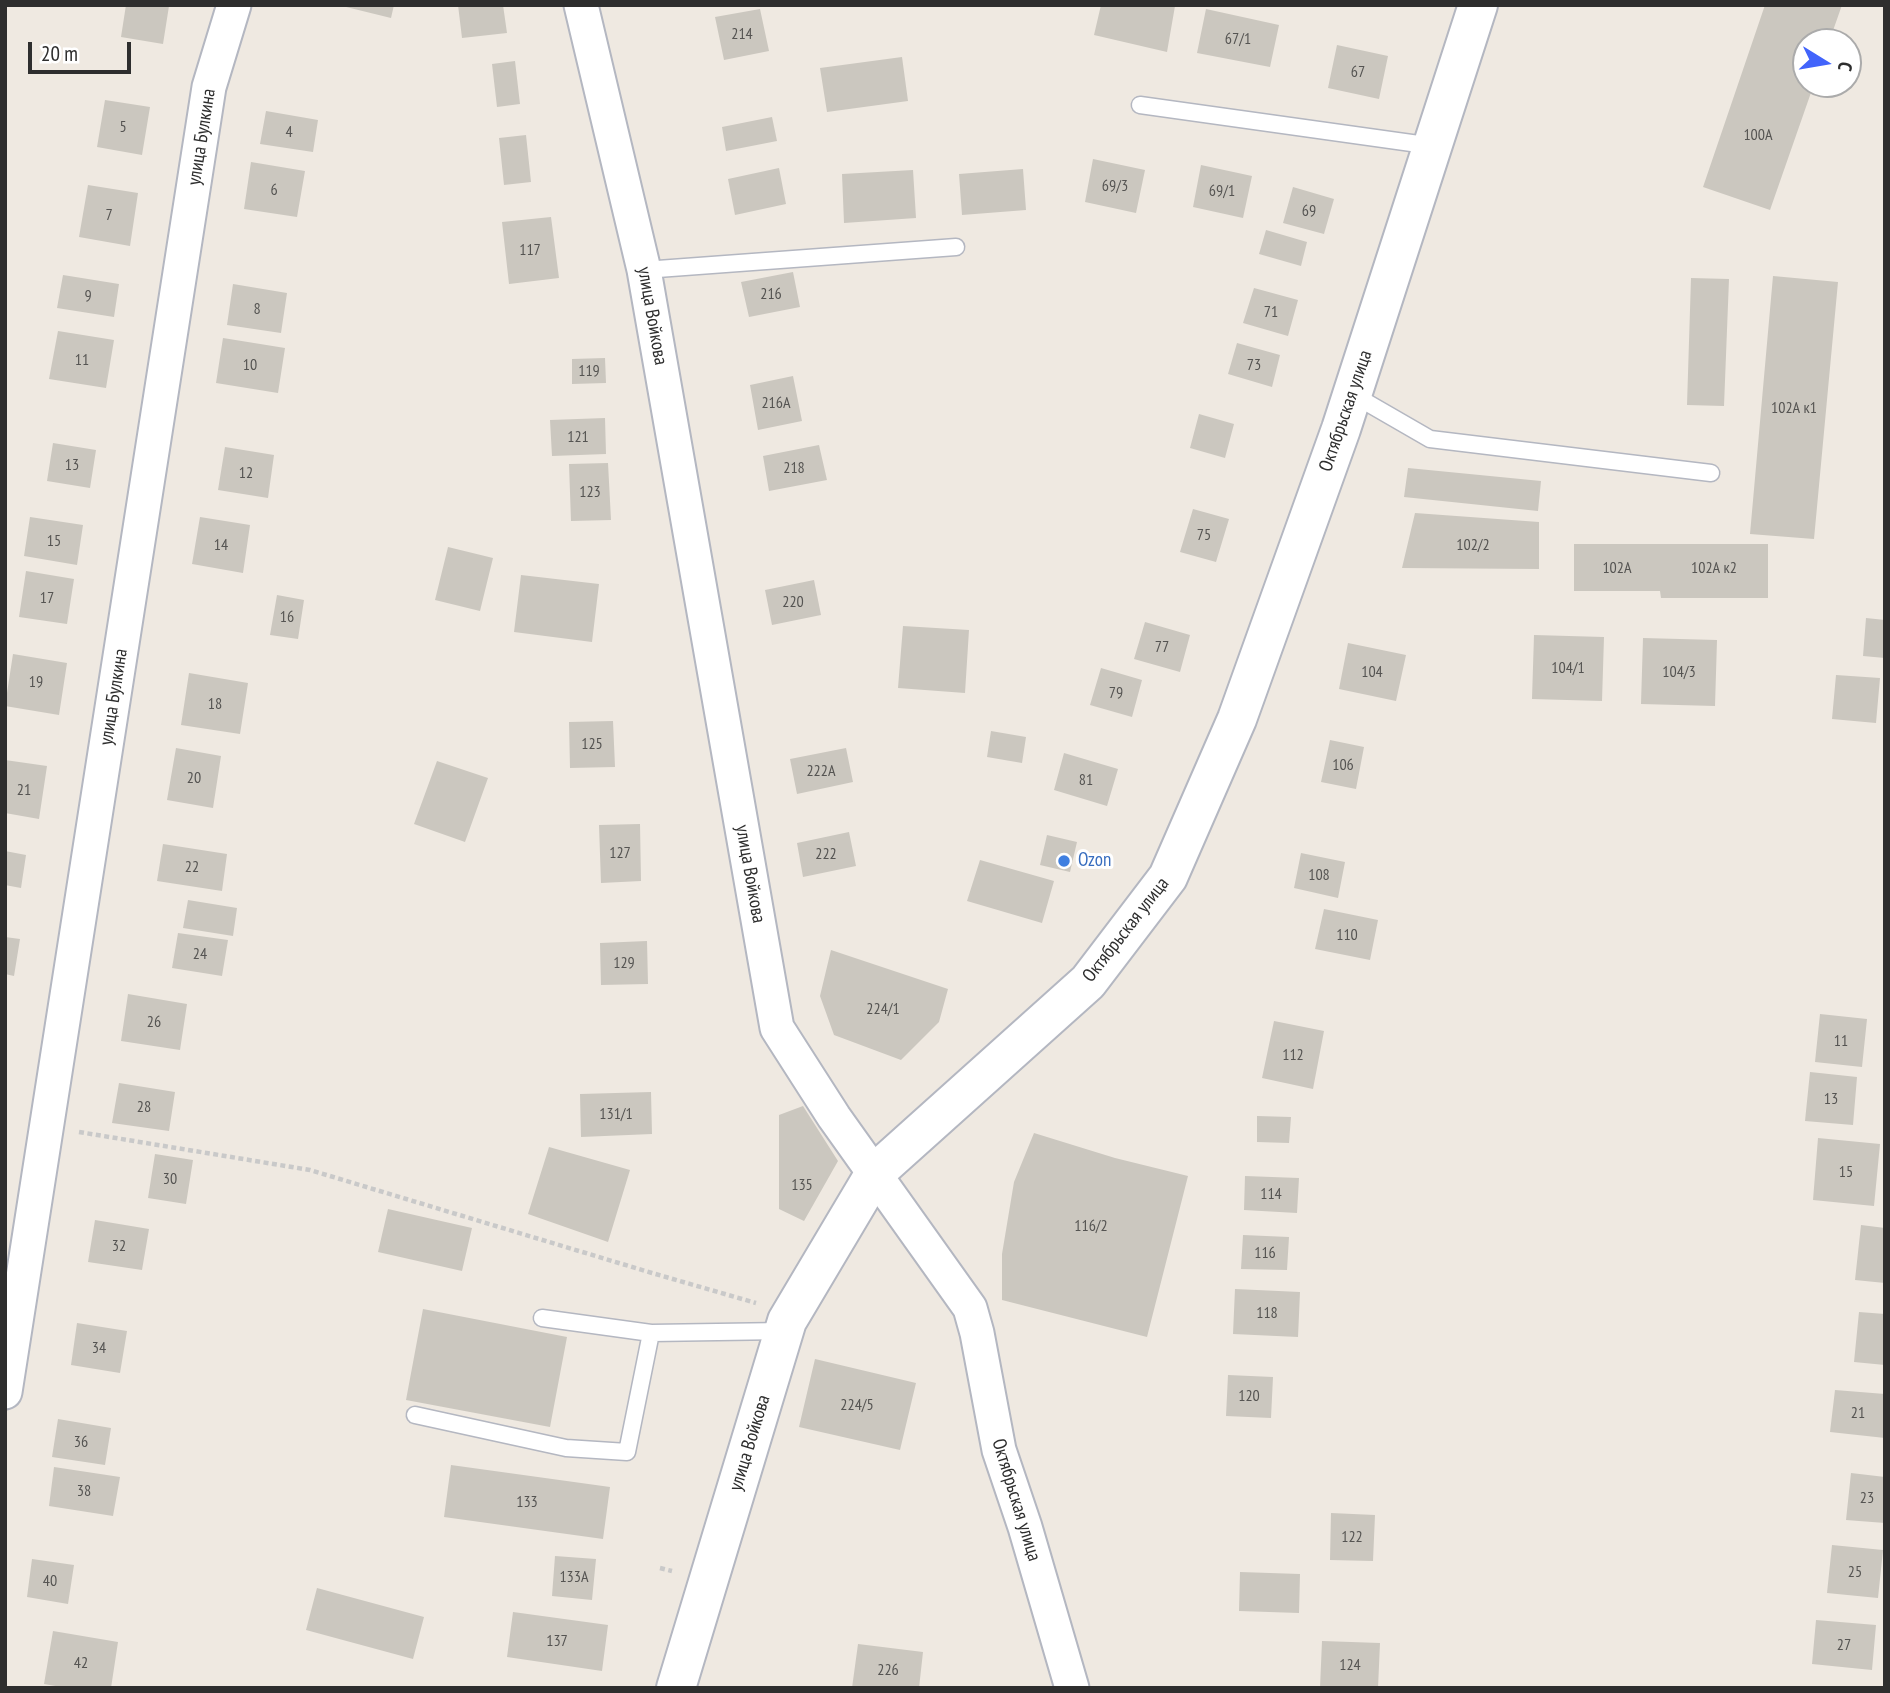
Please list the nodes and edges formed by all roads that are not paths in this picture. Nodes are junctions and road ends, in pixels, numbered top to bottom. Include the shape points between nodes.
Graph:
1 (234, 5) edge
2 (581, 5) edge
3 (1478, 5) edge
4 (1140, 105) dead end
5 (1433, 146) junction
6 (956, 247) dead end
7 (644, 270) junction
8 (1352, 394) junction
9 (1711, 473) dead end
10 (875, 1173) junction
11 (542, 1318) dead end
12 (784, 1331) junction
13 (651, 1333) junction
14 (5, 1392) edge
15 (415, 1415) dead end
16 (676, 1688) edge
17 (1072, 1688) edge

1 - 14 street, улица Булкина via 209,87
2 - 7 street, улица Войкова
3 - 5 main road, Октябрьская улица
4 - 5 lane
5 - 8 main road, Октябрьская улица
6 - 7 lane
7 - 10 street, улица Войкова via 778,1028
8 - 9 lane via 1430,439
8 - 10 main road, Октябрьская улица via 1237,719 1168,877 1088,982
10 - 12 main road, улица Войкова
10 - 17 street, Октябрьская улица via 970,1308 999,1450
11 - 13 lane
12 - 13 lane
12 - 16 main road, улица Войкова
13 - 15 lane via 627,1452 566,1448

